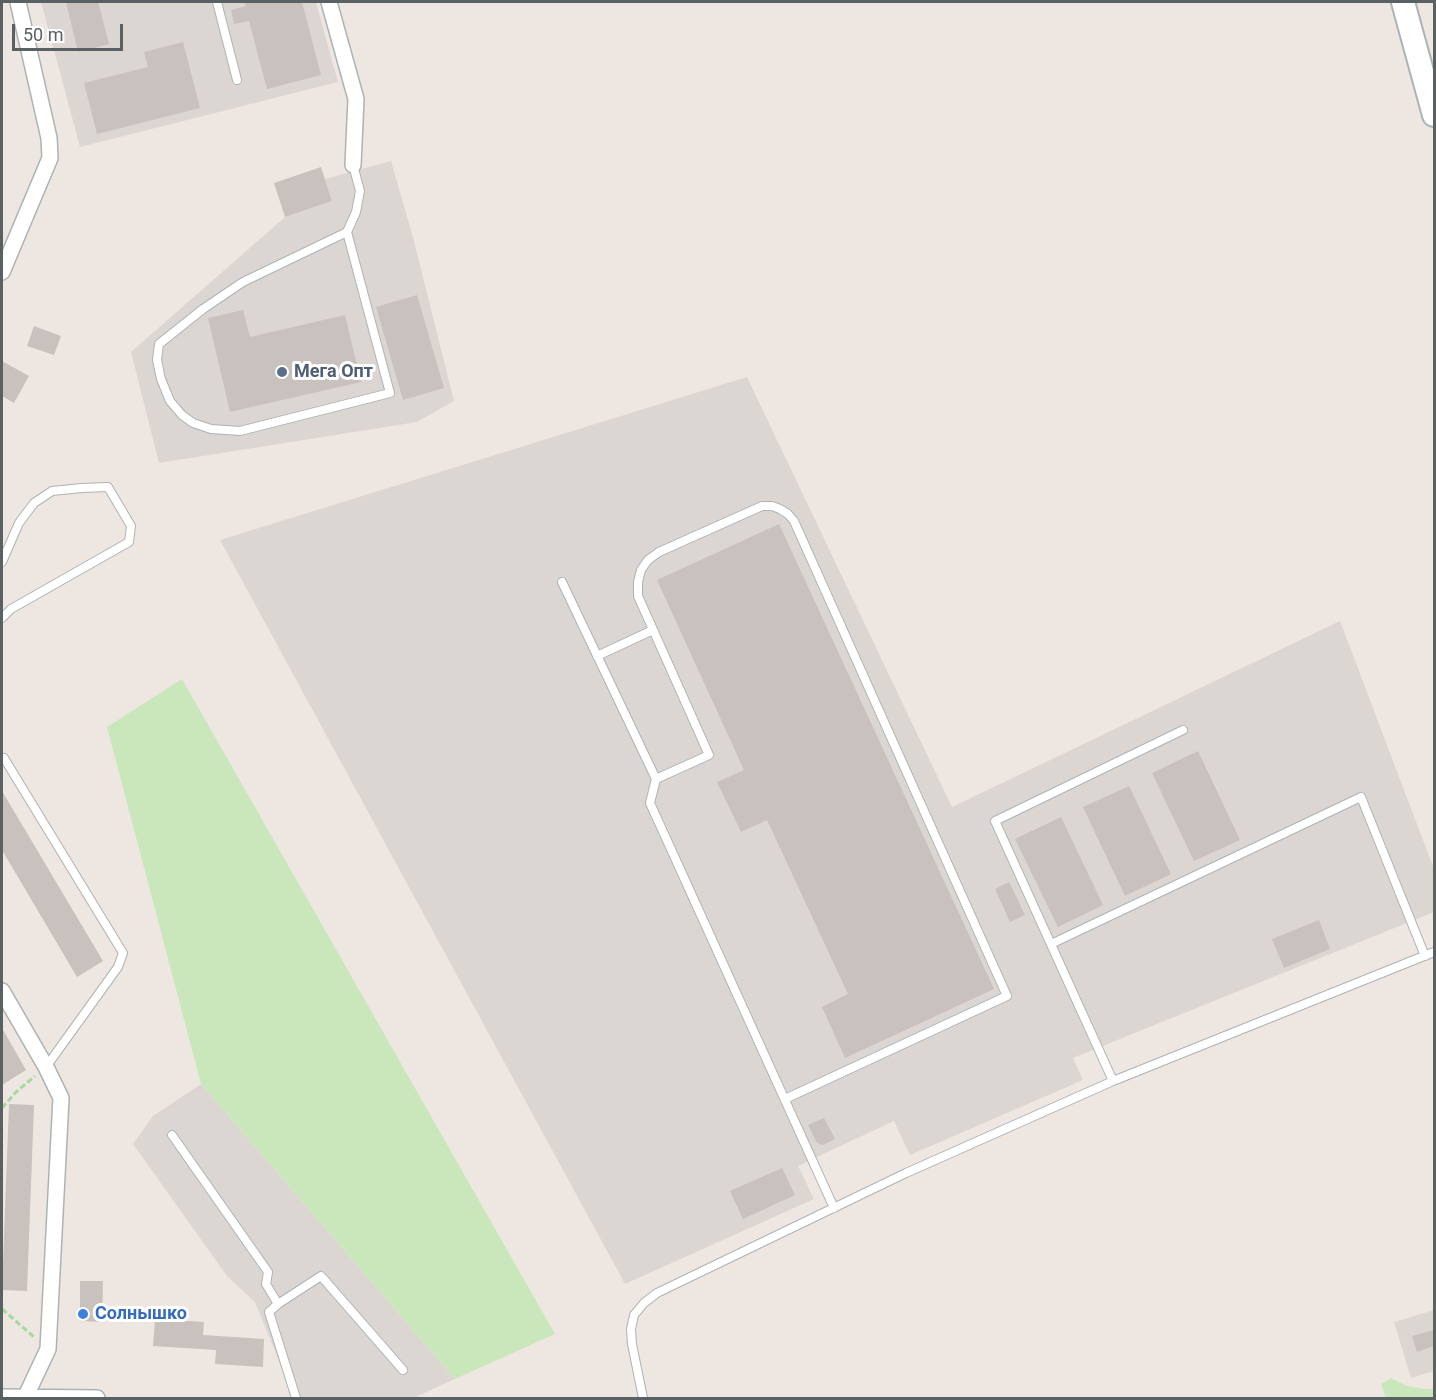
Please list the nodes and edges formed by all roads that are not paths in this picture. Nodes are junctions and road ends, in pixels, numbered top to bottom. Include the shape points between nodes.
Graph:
1 (18, 2) edge
2 (217, 2) edge
3 (329, 2) edge
4 (1403, 2) edge
5 (237, 80) dead end
6 (1434, 115) edge
7 (353, 165) joint
8 (347, 232) junction
9 (2, 272) edge
10 (2, 562) edge
11 (562, 582) dead end
12 (2, 618) edge
13 (653, 630) junction
14 (597, 656) junction
15 (1183, 730) dead end
16 (2, 759) edge
17 (656, 779) junction
18 (1051, 944) junction
19 (1434, 952) edge
20 (1425, 956) junction
21 (2, 991) edge
22 (46, 1067) junction
23 (1113, 1081) junction
24 (785, 1099) junction
25 (172, 1135) dead end
26 (834, 1208) junction
27 (278, 1304) junction
28 (403, 1370) dead end
29 (2, 1397) edge
30 (25, 1398) edge
31 (97, 1398) edge
32 (296, 1398) edge
33 (643, 1398) edge

1 - 9 street via 49,138 50,158
2 - 5 lane
3 - 7 street via 356,99
4 - 6 main road
7 - 8 lane via 360,191
8 - 8 lane via 243,282 159,344 161,379 170,401 182,415 211,429 240,431 390,393
10 - 12 lane via 18,523 34,503 52,491 108,487 131,526 129,542 11,609
11 - 14 lane
13 - 14 lane
13 - 17 lane via 709,755
13 - 24 lane via 638,596 641,570 648,560 762,506 788,514 1007,996
14 - 17 lane
15 - 18 lane via 995,821
16 - 22 lane via 123,953 118,967
17 - 24 lane via 650,803
18 - 20 lane via 1361,797
18 - 23 lane
19 - 20 lane
20 - 23 lane
21 - 22 street
22 - 30 street via 61,1098 48,1349
23 - 26 lane
24 - 26 lane
25 - 27 lane via 268,1272 266,1284
26 - 33 lane via 657,1293 644,1303 634,1315 631,1329
27 - 28 lane via 321,1276
27 - 32 lane via 269,1312
29 - 30 street
30 - 31 street

